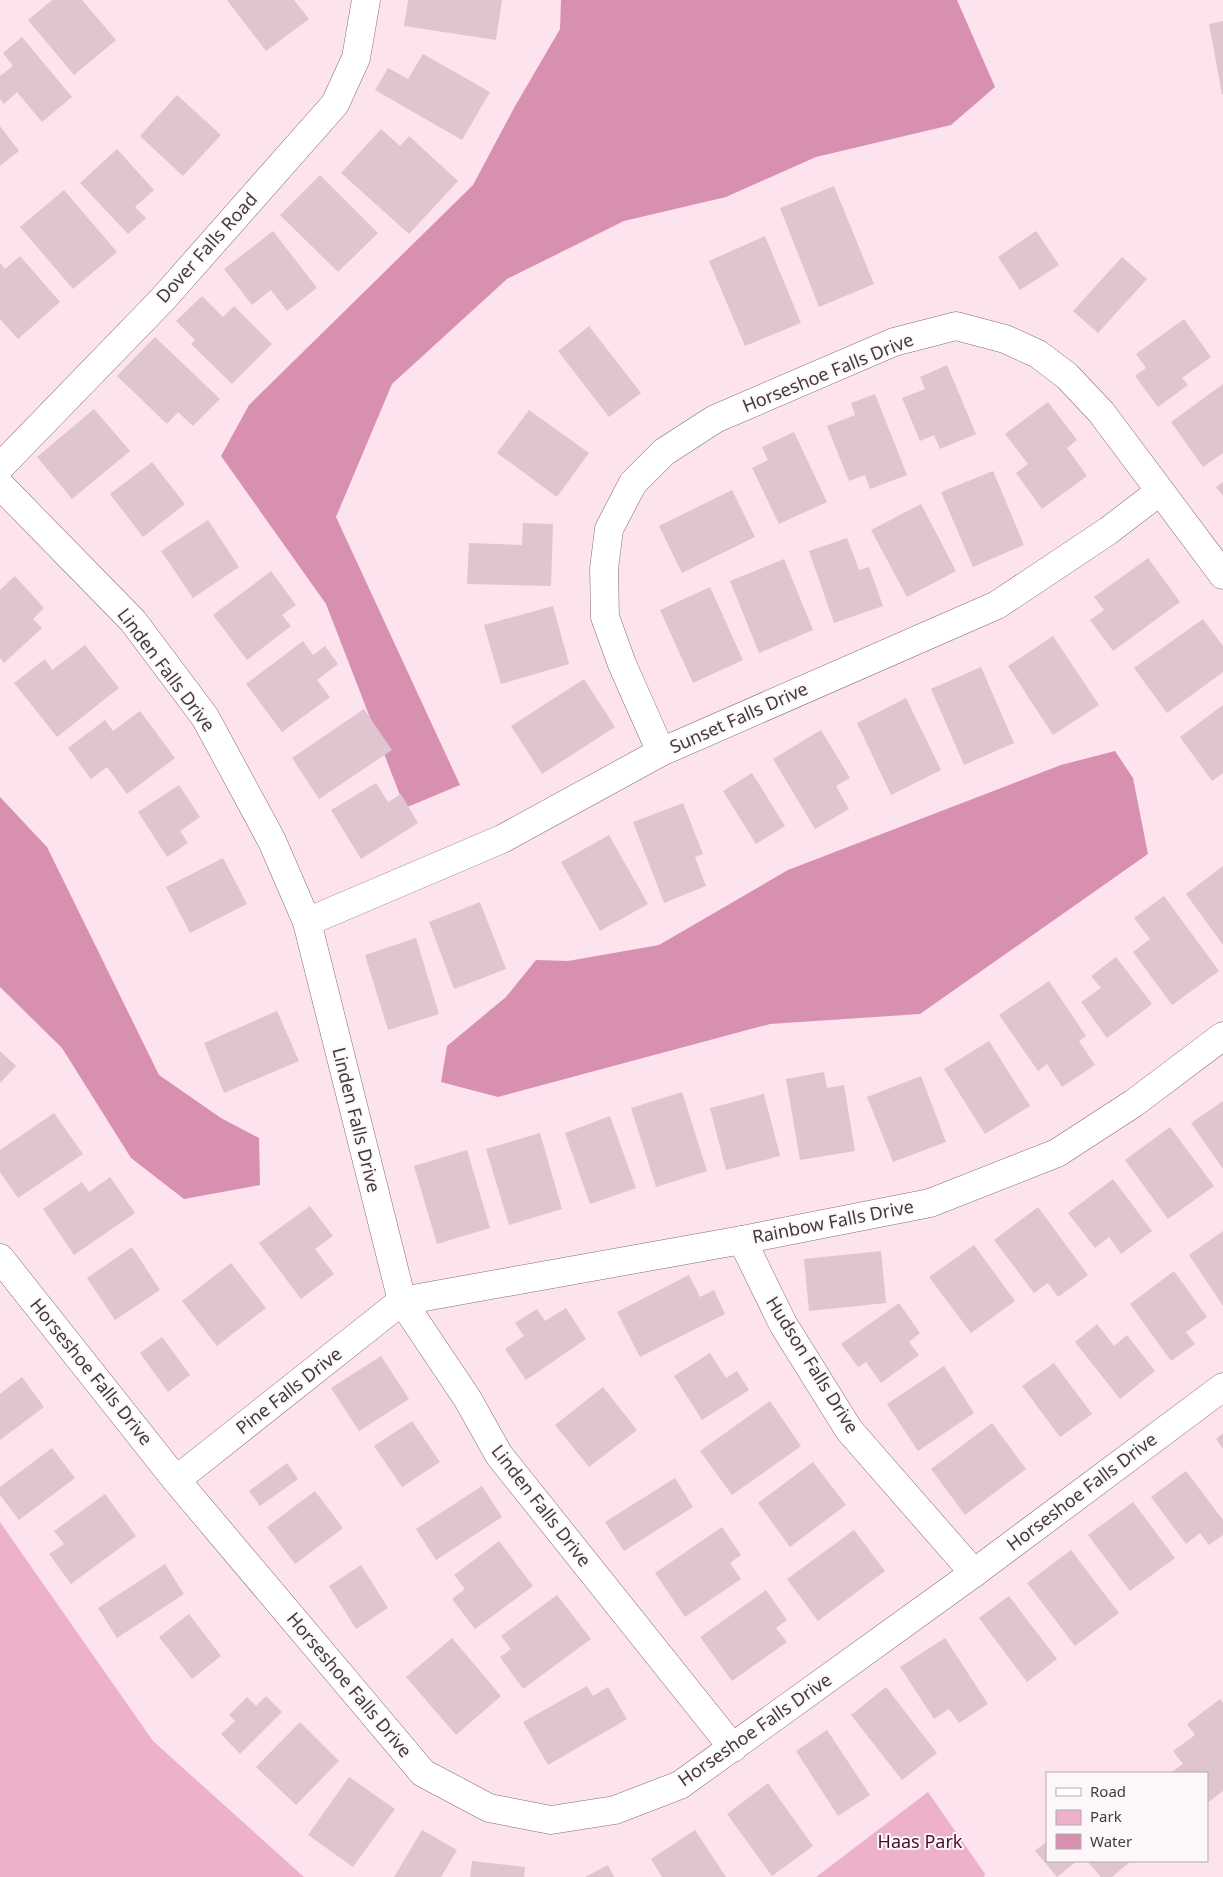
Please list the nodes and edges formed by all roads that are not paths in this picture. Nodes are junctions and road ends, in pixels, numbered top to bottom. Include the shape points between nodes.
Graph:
1 (366, 0) edge
2 (0, 468) edge
3 (0, 485) edge
4 (1160, 492) junction
5 (1223, 575) edge
6 (661, 752) junction
7 (307, 922) junction
8 (1223, 1036) edge
9 (742, 1240) junction
10 (0, 1258) edge
11 (402, 1301) junction
12 (1223, 1387) edge
13 (176, 1480) junction
14 (974, 1573) junction
15 (733, 1748) junction

1 - 2 street, Dover Falls Road via 356,58 334,104 162,300
3 - 7 street, Linden Falls Drive via 134,621 205,717 272,841
4 - 5 street, Horseshoe Falls Drive
4 - 6 street, Sunset Falls Drive via 1108,532 996,605
4 - 6 street, Horseshoe Falls Drive via 1101,412 1067,376 1038,354 1005,339 956,326 894,342 715,419 664,452 632,483 609,529 604,569 605,617
6 - 7 street, Sunset Falls Drive via 502,839
7 - 11 street, Linden Falls Drive
8 - 9 street, Rainbow Falls Drive via 1134,1103 1057,1153 930,1203
9 - 11 street, Rainbow Falls Drive
9 - 14 street, Hudson Falls Drive via 783,1324 849,1430
10 - 13 street, Horseshoe Falls Drive
11 - 13 street, Pine Falls Drive
11 - 15 street, Linden Falls Drive via 466,1398 499,1456
12 - 14 street, Horseshoe Falls Drive
13 - 15 street, Horseshoe Falls Drive via 423,1773 489,1808 551,1820 615,1810 680,1785
14 - 15 street, Horseshoe Falls Drive

